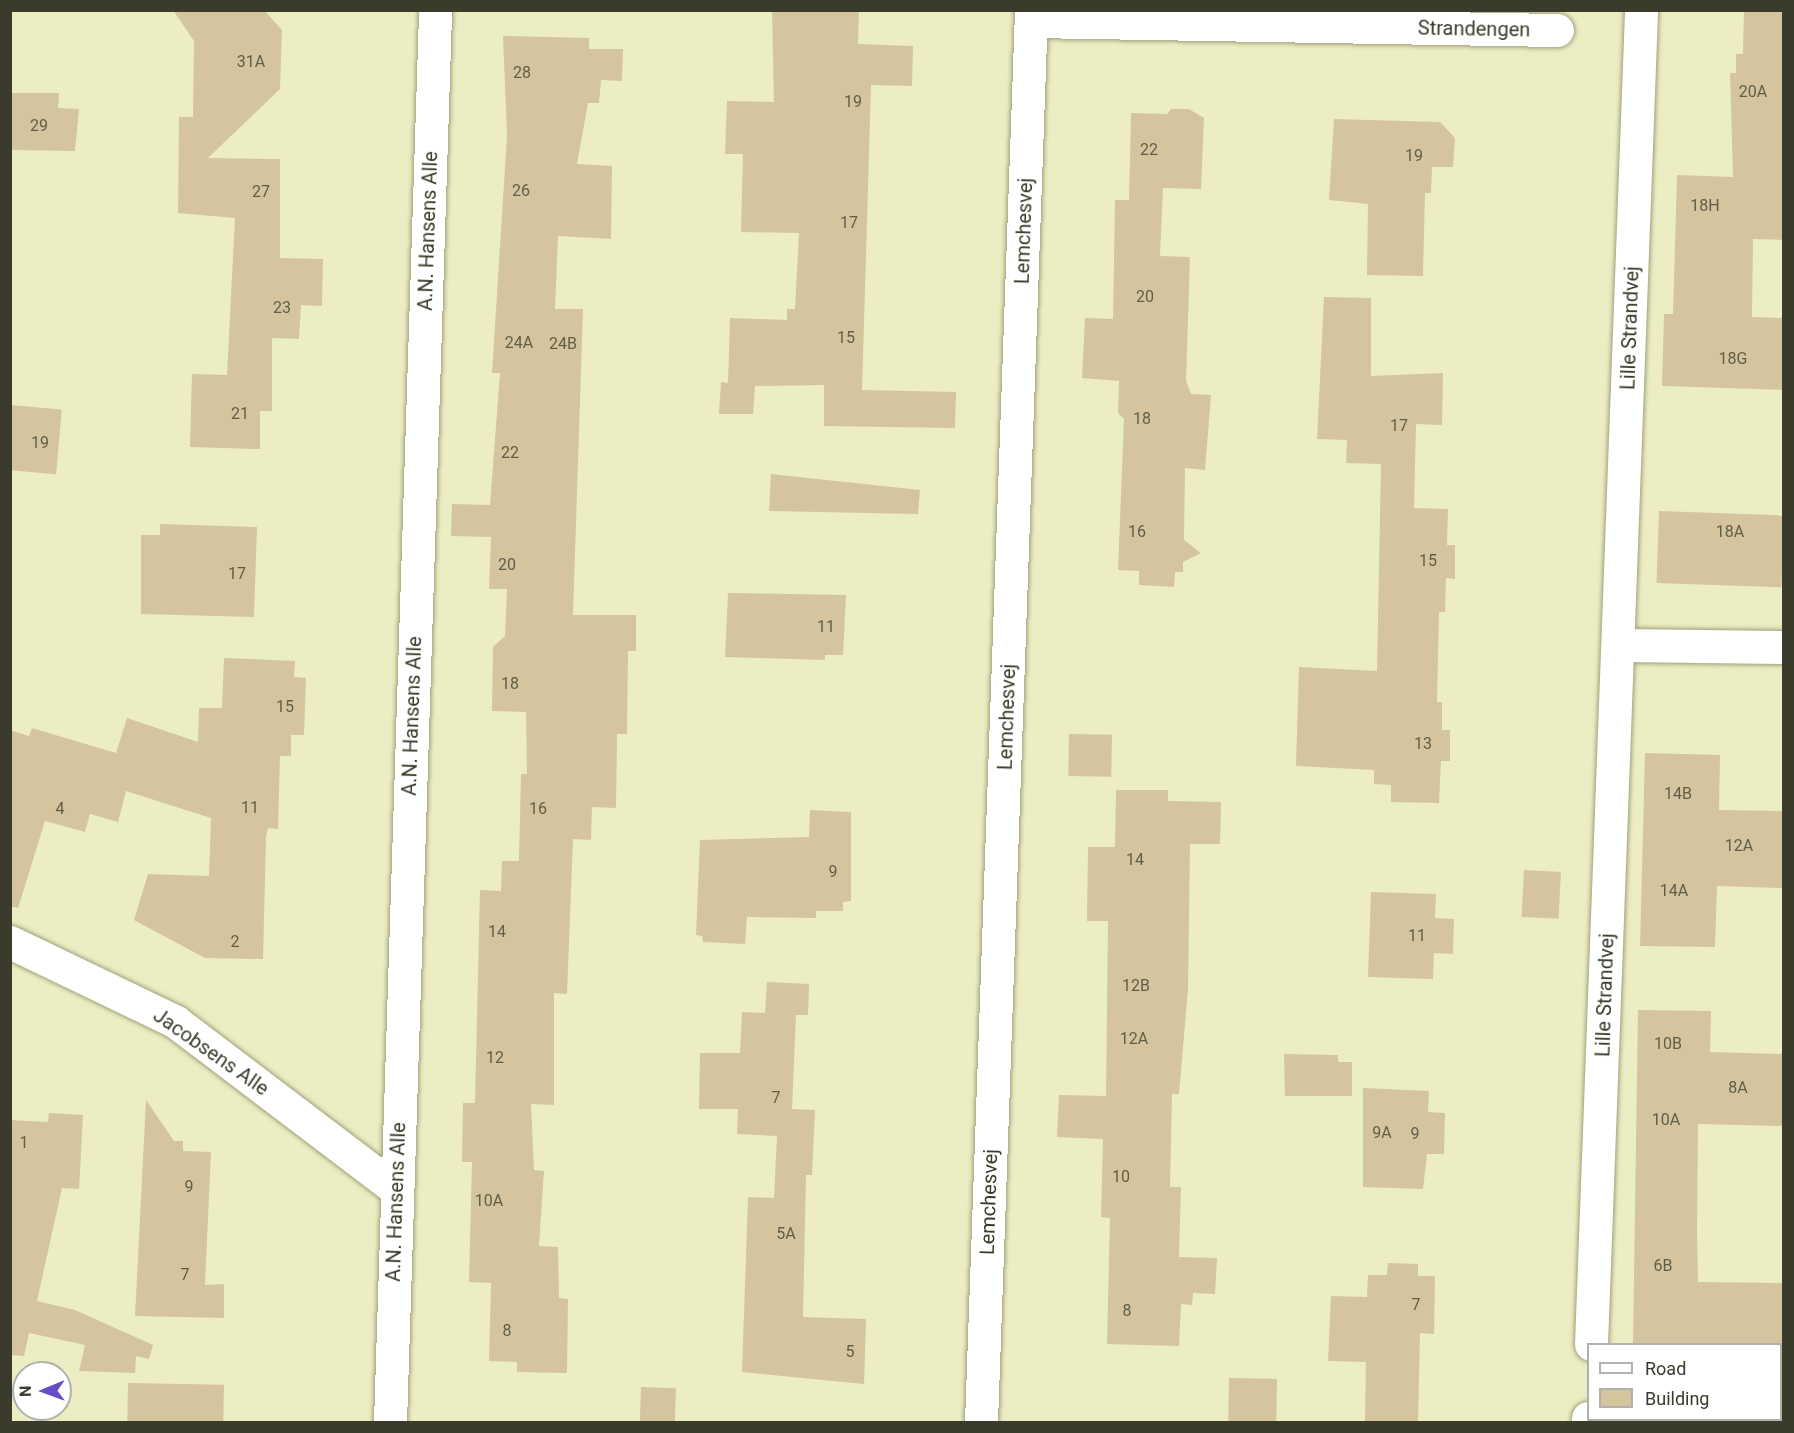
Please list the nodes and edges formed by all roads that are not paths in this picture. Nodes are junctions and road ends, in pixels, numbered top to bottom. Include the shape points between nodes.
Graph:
1 (435, 10) edge
2 (1641, 10) edge
3 (1031, 16) edge
4 (1557, 30) dead end
5 (1618, 645) junction
6 (1784, 647) edge
7 (10, 942) edge
8 (396, 1189) junction
9 (1591, 1343) edge
10 (390, 1422) edge
11 (981, 1422) edge

1 - 8 street, A.N. Hansens Alle
2 - 5 street, Lille Strandvej
3 - 4 street, Strandengen
3 - 11 street, Lemchesvej
5 - 6 street
5 - 9 street, Lille Strandvej
7 - 8 street, Jacobsens Alle via 176,1022
8 - 10 street, A.N. Hansens Alle

